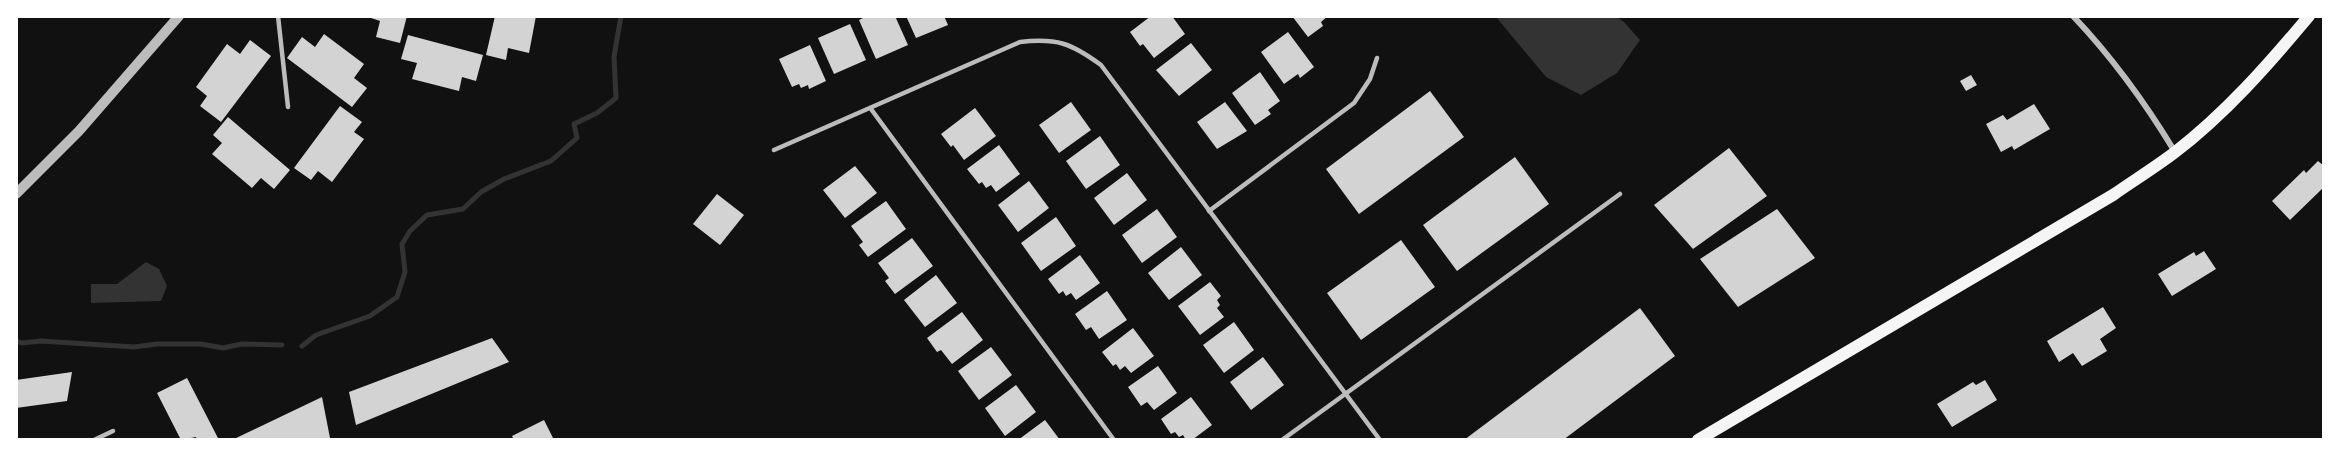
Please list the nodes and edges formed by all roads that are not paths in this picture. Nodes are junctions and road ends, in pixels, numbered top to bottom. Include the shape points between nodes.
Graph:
1 (179, 16) edge
2 (278, 16) edge
3 (2073, 16) edge
4 (2309, 16) edge
5 (1377, 58) dead end
6 (288, 107) dead end
7 (871, 109) junction
8 (774, 150) dead end
9 (2175, 152) junction
10 (16, 194) edge
11 (1620, 194) dead end
12 (1209, 211) junction
13 (1345, 394) junction
14 (113, 431) dead end
15 (94, 440) edge
16 (1114, 440) edge
17 (1282, 440) edge
18 (1380, 440) edge
19 (1698, 440) edge

1 - 10 street via 78,131
2 - 6 lane
3 - 9 street via 2102,47
4 - 9 main road via 2265,69
5 - 12 lane via 1370,79 1354,104
7 - 8 lane
7 - 12 lane via 1020,42 1043,40 1068,45 1101,65
7 - 16 lane
9 - 19 main road via 2104,200
11 - 13 lane
12 - 13 lane
13 - 17 lane
13 - 18 lane
14 - 15 lane

